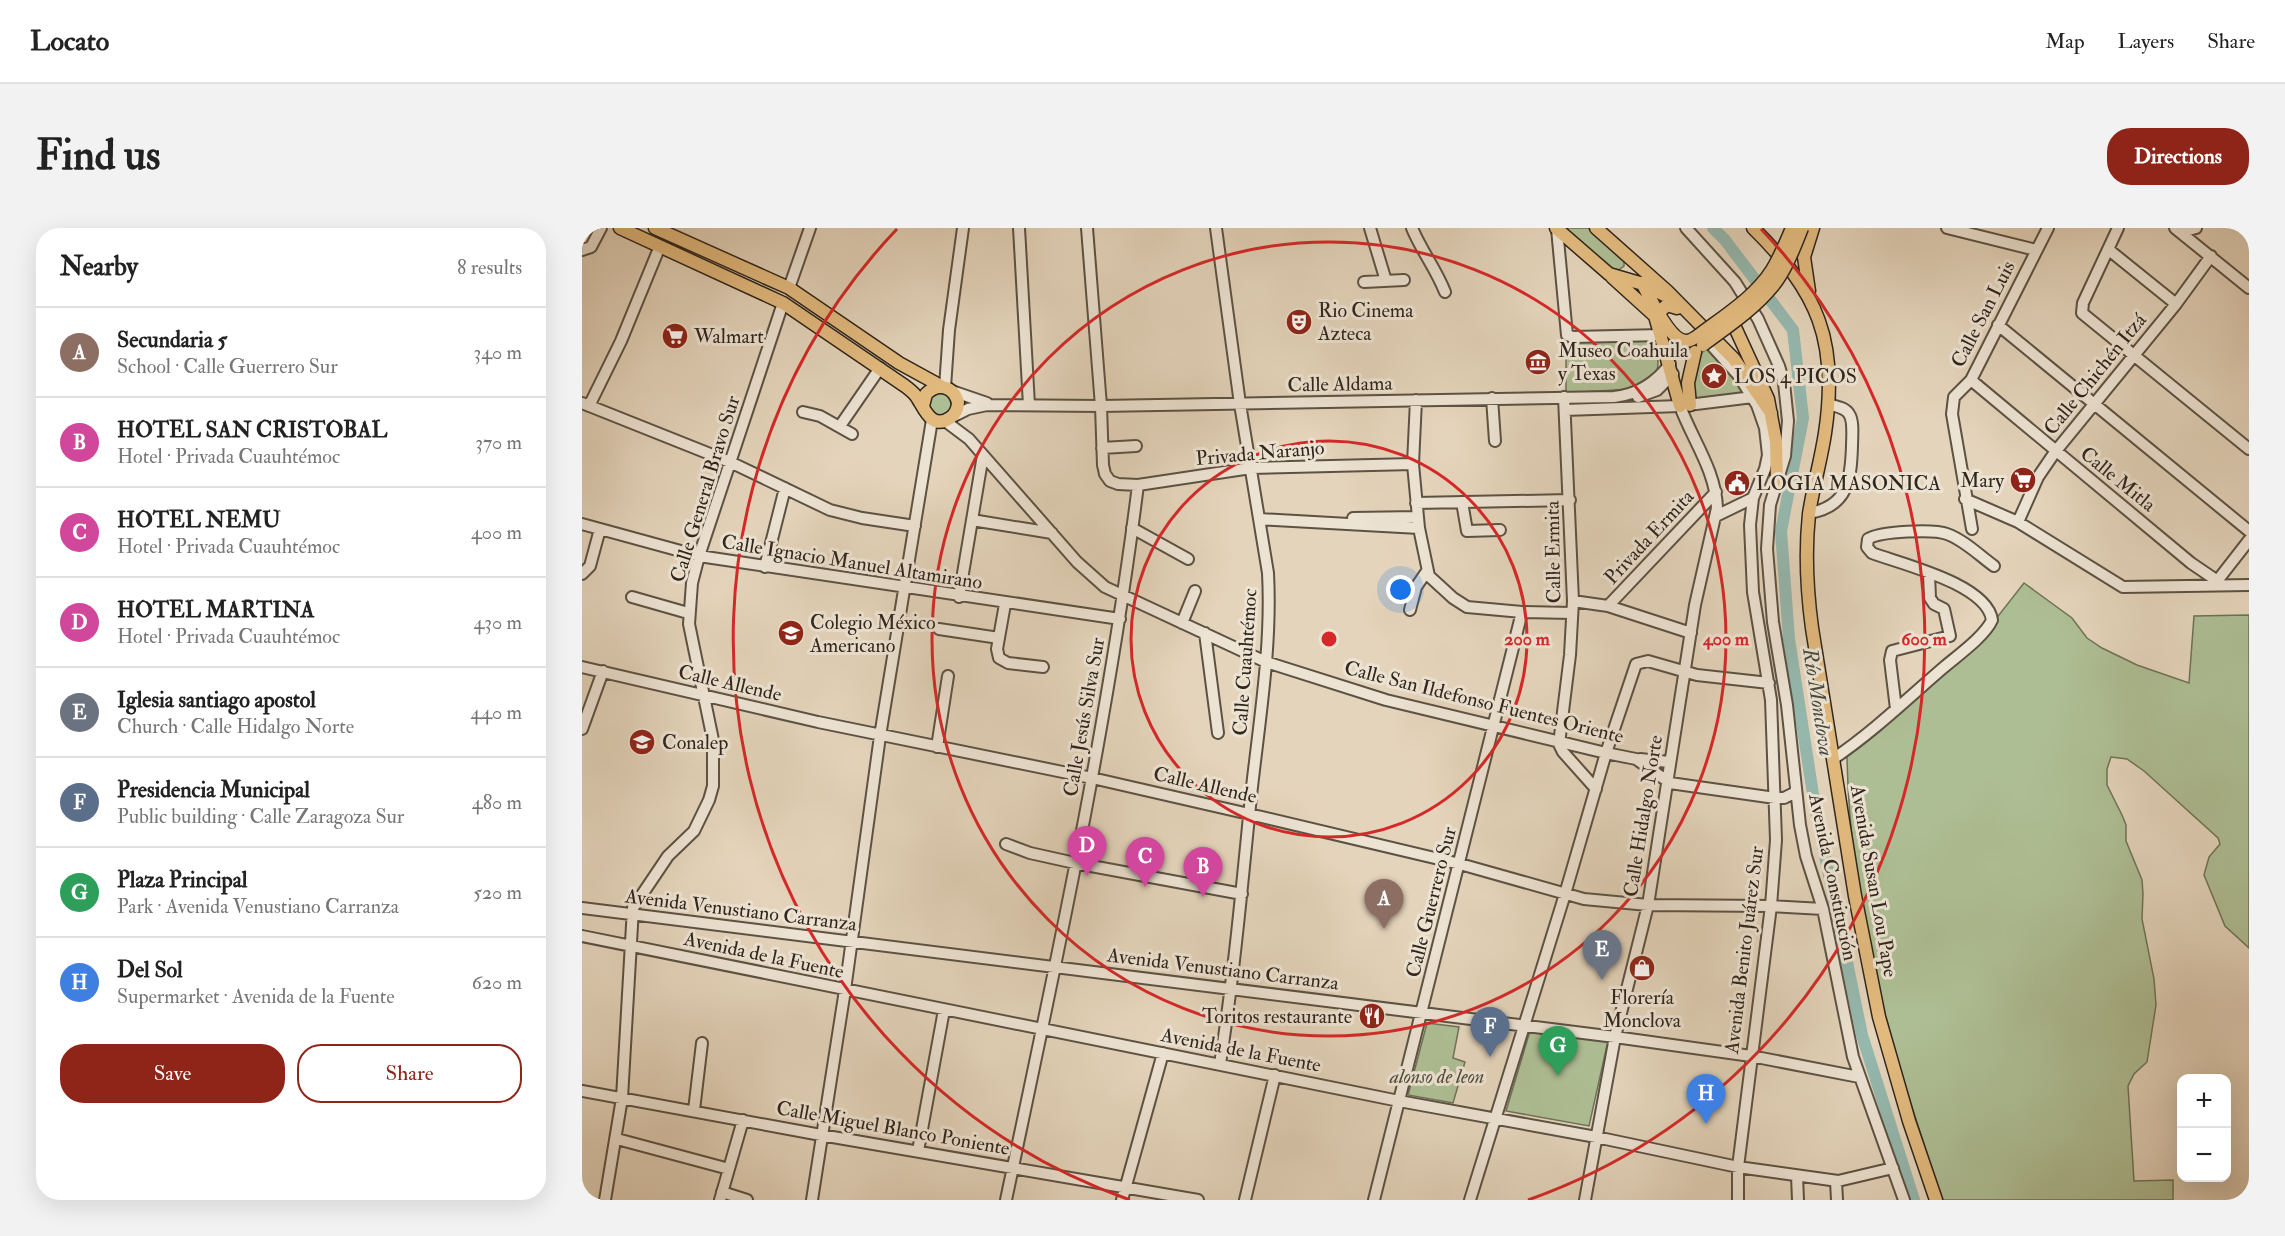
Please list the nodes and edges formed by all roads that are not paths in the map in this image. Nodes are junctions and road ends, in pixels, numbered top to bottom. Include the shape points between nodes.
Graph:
1 (601, 228) edge
2 (620, 228) edge
3 (655, 228) edge
4 (810, 228) edge
5 (963, 228) edge
6 (1019, 228) edge
7 (1087, 228) edge
8 (1216, 228) edge
9 (1370, 228) edge
10 (1412, 228) edge
11 (1557, 228) edge
12 (1596, 228) edge
13 (1686, 228) edge
14 (1753, 228) edge
15 (1792, 228) edge
16 (1803, 228) edge
17 (1813, 228) edge
18 (1947, 228) edge
19 (2048, 228) edge
20 (2118, 228) edge
21 (2196, 228) edge
22 (2178, 230) edge
23 (660, 246) junction
24 (582, 250) edge
25 (2036, 250) junction
26 (2109, 250) junction
27 (2211, 256) junction
28 (1627, 257) junction
29 (1613, 275) junction
30 (1404, 280) dead end
31 (1386, 281) junction
32 (1364, 282) dead end
33 (1643, 284) junction
34 (789, 288) junction
35 (2249, 288) edge
36 (1445, 292) dead end
37 (1810, 298) junction
38 (783, 303) junction
39 (2176, 304) junction
40 (1677, 308) junction
41 (1657, 314) junction
42 (1732, 323) junction
43 (1998, 325) junction
44 (1662, 335) junction
45 (1699, 344) junction
46 (2134, 355) junction
47 (880, 368) junction
48 (1672, 369) junction
49 (1971, 380) junction
50 (946, 388) junction
51 (1657, 390) junction
52 (1564, 397) junction
53 (1614, 397) junction
54 (1753, 397) junction
55 (1492, 398) junction
56 (1416, 400) junction
57 (2094, 402) junction
58 (1240, 404) junction
59 (1828, 404) junction
60 (586, 405) edge
61 (1000, 405) junction
62 (1029, 405) junction
63 (1685, 405) junction
64 (923, 406) junction
65 (1101, 406) junction
66 (1640, 408) junction
67 (1565, 410) junction
68 (803, 412) dead end
69 (1771, 413) junction
70 (943, 419) junction
71 (840, 426) junction
72 (852, 434) dead end
73 (1495, 441) dead end
74 (1136, 446) dead end
75 (1102, 448) junction
76 (2249, 449) edge
77 (2055, 452) junction
78 (983, 455) junction
79 (730, 462) junction
80 (1413, 464) junction
81 (1251, 468) junction
82 (1777, 482) junction
83 (1138, 485) junction
84 (785, 488) junction
85 (1716, 492) junction
86 (1753, 498) junction
87 (1965, 499) junction
88 (1570, 500) junction
89 (1462, 502) junction
90 (1416, 503) junction
91 (1809, 513) junction
92 (1716, 516) junction
93 (1259, 519) junction
94 (972, 520) junction
95 (2018, 522) junction
96 (1418, 523) junction
97 (582, 524) edge
98 (915, 526) junction
99 (1132, 528) junction
100 (600, 529) junction
101 (1972, 529) dead end
102 (1500, 530) dead end
103 (2249, 531) edge
104 (1052, 533) junction
105 (2249, 540) edge
106 (699, 556) junction
107 (1188, 559) dead end
108 (1994, 566) dead end
109 (765, 567) junction
110 (1427, 571) junction
111 (582, 574) edge
112 (1929, 574) junction
113 (2215, 583) junction
114 (2249, 585) edge
115 (905, 589) junction
116 (1195, 591) dead end
117 (1124, 596) junction
118 (632, 597) dead end
119 (959, 597) junction
120 (1573, 601) junction
121 (1005, 604) junction
122 (1608, 606) junction
123 (1410, 610) dead end
124 (1522, 612) junction
125 (688, 613) junction
126 (1572, 613) junction
127 (1120, 619) junction
128 (1182, 623) junction
129 (939, 629) dead end
130 (1205, 633) junction
131 (1691, 633) junction
132 (1950, 636) junction
133 (999, 638) junction
134 (1956, 657) junction
135 (1266, 662) junction
136 (582, 667) edge
137 (1043, 667) dead end
138 (603, 671) junction
139 (1684, 671) junction
140 (948, 676) dead end
141 (1769, 683) junction
142 (703, 696) junction
143 (1896, 709) junction
144 (1493, 726) junction
145 (582, 729) edge
146 (1218, 733) dead end
147 (880, 736) junction
148 (1559, 741) junction
149 (937, 747) junction
150 (1606, 753) junction
151 (1636, 759) junction
152 (1833, 759) junction
153 (1669, 762) junction
154 (1092, 778) junction
155 (1666, 781) junction
156 (1596, 789) junction
157 (1796, 792) junction
158 (1774, 798) junction
159 (1249, 814) junction
160 (1006, 844) dead end
161 (1075, 863) junction
162 (1460, 864) junction
163 (1242, 894) junction
164 (1565, 894) junction
165 (1648, 905) junction
166 (1771, 906) junction
167 (582, 908) edge
168 (1823, 909) junction
169 (632, 914) junction
170 (582, 936) edge
171 (852, 942) junction
172 (630, 946) junction
173 (1054, 966) junction
174 (1232, 987) junction
175 (845, 990) junction
176 (944, 1010) junction
177 (1423, 1012) junction
178 (1525, 1025) junction
179 (1042, 1029) junction
180 (1615, 1037) junction
181 (702, 1043) dead end
182 (1163, 1053) junction
183 (1751, 1056) junction
184 (1220, 1064) junction
185 (1275, 1075) junction
186 (1859, 1077) junction
187 (582, 1091) edge
188 (622, 1098) junction
189 (1399, 1101) junction
190 (694, 1110) junction
191 (1496, 1119) junction
192 (743, 1120) junction
193 (821, 1135) junction
194 (1596, 1137) junction
195 (616, 1139) junction
196 (918, 1151) junction
197 (1013, 1167) junction
198 (1738, 1167) junction
199 (1893, 1168) junction
200 (729, 1169) junction
201 (1797, 1176) junction
202 (1836, 1181) junction
203 (1126, 1188) junction
204 (721, 1196) edge
205 (605, 1200) edge
206 (747, 1200) edge
207 (812, 1200) edge
208 (1006, 1200) edge
209 (1122, 1200) edge
210 (1198, 1200) edge
211 (1245, 1200) edge
212 (1374, 1200) edge
213 (1470, 1200) edge
214 (1585, 1200) edge
215 (1738, 1200) edge
216 (1798, 1200) edge
217 (1837, 1200) edge
218 (1904, 1200) edge
219 (1936, 1200) edge

1 - 24 street via 591,247
2 - 23 main road
3 - 34 main road
4 - 34 street
5 - 50 street via 949,330
6 - 62 street
7 - 65 street
8 - 58 street, Calle Cuauhtémoc
9 - 31 street
10 - 36 street
11 - 29 main road
11 - 44 street via 1566,334
12 - 28 main road
13 - 82 street, Avenida Constitución via 1735,282 1758,319 1779,366 1788,421 1785,456
14 - 37 main road, Avenida Susan Lou Pape via 1787,263
15 - 45 main road, bridge via 1761,285
16 - 42 main road, bridge via 1773,286
17 - 37 main road via 1804,257
18 - 25 street
19 - 25 street, Calle San Luis
20 - 26 street
21 - 22 street
22 - 27 street
23 - 38 main road
23 - 60 street via 621,341
25 - 43 street, Calle San Luis
26 - 39 street
26 - 46 street via 2081,309 2084,316
27 - 35 street
27 - 39 street, Calle Chichén Itzá
28 - 29 main road via 1626,271
28 - 33 main road
28 - 69 main road via 1734,359
29 - 33 main road
29 - 41 main road
30 - 31 street
31 - 32 street
33 - 40 main road via 1662,293
33 - 41 main road
34 - 50 main road via 899,363
37 - 59 main road, Avenida Susan Lou Pape via 1827,351
38 - 47 main road
38 - 79 street, Calle General Bravo Sur
39 - 46 street, Calle Chichén Itzá
40 - 41 main road via 1667,305
40 - 54 street, Avenida Benito Juárez Sur
41 - 44 main road
41 - 45 main road via 1679,339
42 - 45 main road, bridge
42 - 69 main road
43 - 49 street, Calle San Luis
43 - 57 street
44 - 48 main road
45 - 48 main road
45 - 63 main road
46 - 57 street, Calle Chichén Itzá
46 - 76 street
47 - 64 main road via 914,393
47 - 71 street
48 - 51 street
48 - 53 street, Calle Aldama via 1636,392
48 - 63 main road
49 - 77 street, Calle Mitla
49 - 87 street, Calle San Luis via 1954,398 1952,414
50 - 61 street, Calle Aldama
50 - 64 main road via 929,391
50 - 70 main road via 957,398 958,406
51 - 53 street via 1637,397
51 - 66 street
52 - 53 street, Calle Aldama
52 - 55 street, Calle Aldama
52 - 67 street, Calle Ermita
54 - 63 street
54 - 86 street, Avenida Benito Juárez Sur via 1763,421 1768,455
55 - 56 street, Calle Aldama
55 - 73 street
56 - 58 street, Calle Aldama
56 - 80 street
57 - 77 street, Calle Chichén Itzá
57 - 103 street
58 - 65 street, Calle Aldama
58 - 81 street, Calle Cuauhtémoc
59 - 91 main road, Avenida Susan Lou Pape
59 - 91 street via 1844,409 1850,417 1850,475 1844,492 1833,504
60 - 79 street
61 - 62 street, Calle Aldama
61 - 70 street, Calle Aldama via 975,406
62 - 65 street, Calle Aldama
63 - 66 street
63 - 85 street, Calle Hidalgo Norte
64 - 70 main road via 926,414
65 - 75 street
66 - 67 street
67 - 88 street, Calle Ermita
68 - 71 street
69 - 82 main road
70 - 78 street, Calle San Ildefonso Fuentes Oriente
70 - 98 street
71 - 72 street
74 - 75 street
75 - 83 street, Privada Naranjo via 1105,474 1110,481
77 - 95 street, Calle Chichén Itzá via 2038,477
77 - 113 street, Calle Mitla
78 - 94 street
78 - 104 street, Calle San Ildefonso Fuentes Oriente
79 - 84 street
79 - 106 street, Calle General Bravo Sur
80 - 81 street, Privada Naranjo
80 - 90 street
81 - 83 street, Privada Naranjo
81 - 93 street, Calle Cuauhtémoc
82 - 157 street, Avenida Constitución via 1767,530 1768,574
83 - 99 street, Calle Jesús Silva Sur
84 - 98 street via 830,510
84 - 109 street
85 - 92 street, Calle Hidalgo Norte
85 - 122 street, Privada Ermita
86 - 92 street
86 - 141 street, Avenida Benito Juárez Sur via 1750,525 1754,592
87 - 95 street
87 - 101 street
88 - 89 street
88 - 120 street, Calle Ermita
89 - 90 street
89 - 102 street via 1468,531
90 - 96 street
91 - 152 main road, Avenida Susan Lou Pape via 1810,616
92 - 131 street, Calle Hidalgo Norte
93 - 96 street
93 - 135 street, Calle Cuauhtémoc via 1269,581
94 - 104 street
94 - 119 street
95 - 113 street via 2113,582 2129,588
96 - 110 street
97 - 100 street, Calle Ignacio Manuel Altamirano
98 - 115 street
99 - 107 street
99 - 117 street, Calle Jesús Silva Sur
100 - 106 street, Calle Ignacio Manuel Altamirano
100 - 111 street via 590,567
104 - 117 street, Calle San Ildefonso Fuentes Oriente via 1093,578
105 - 113 street
106 - 109 street, Calle Ignacio Manuel Altamirano
106 - 125 street, Calle General Bravo Sur
108 - 112 street via 1946,534 1895,532 1868,539 1867,547 1872,553
109 - 115 street, Calle Ignacio Manuel Altamirano
110 - 123 street via 1416,587
110 - 124 street via 1437,585 1465,606
112 - 132 street via 1930,598 1944,609
112 - 134 street via 1958,585 1981,600 1991,615 1990,624
113 - 114 street
115 - 119 street, Calle Ignacio Manuel Altamirano
115 - 147 street
116 - 128 street
117 - 127 street, Calle Jesús Silva Sur
117 - 128 street, Calle San Ildefonso Fuentes Oriente
118 - 125 street
119 - 121 street, Calle Ignacio Manuel Altamirano
120 - 122 street
120 - 126 street, Calle Ermita
121 - 127 street, Calle Ignacio Manuel Altamirano
121 - 133 street
122 - 131 street
124 - 126 street
124 - 144 street, Calle Guerrero Sur
125 - 142 street, Calle General Bravo Sur
126 - 148 street, Calle Ermita
127 - 154 street, Calle Jesús Silva Sur
128 - 130 street, Calle San Ildefonso Fuentes Oriente
129 - 133 street
130 - 135 street, Calle San Ildefonso Fuentes Oriente
130 - 146 street
131 - 139 street, Calle Hidalgo Norte
132 - 134 street
132 - 143 street via 1892,651
133 - 137 street via 998,655 1004,661
134 - 143 street
135 - 144 street, Calle San Ildefonso Fuentes Oriente via 1386,700
135 - 159 street, Calle Cuauhtémoc
136 - 138 street, Calle Allende
138 - 142 street, Calle Allende
138 - 145 street
139 - 141 street
139 - 150 street via 1648,661 1636,664
139 - 153 street, Calle Hidalgo Norte
140 - 149 street
141 - 158 street, Avenida Benito Juárez Sur
142 - 147 street, Calle Allende
142 - 169 street, Calle General Bravo Sur via 712,740 712,794 694,831 668,856 636,901
143 - 152 street
144 - 148 street, Calle San Ildefonso Fuentes Oriente
144 - 162 street, Calle Guerrero Sur
147 - 149 street, Calle Allende
147 - 171 street
148 - 150 street, Calle San Ildefonso Fuentes Oriente
148 - 156 street via 1563,752
149 - 154 street, Calle Allende
150 - 151 street, Calle San Ildefonso Fuentes Oriente
150 - 156 street
151 - 153 street, Calle San Ildefonso Fuentes Oriente
151 - 155 street, Calle San Ildefonso Fuentes Oriente
152 - 219 main road, Avenida Susan Lou Pape via 1879,1017
153 - 155 street, Calle Hidalgo Norte
154 - 159 street, Calle Allende
154 - 161 street, Calle Jesús Silva Sur
155 - 158 street, Calle San Ildefonso Fuentes Oriente
155 - 165 street, Calle Hidalgo Norte
156 - 164 street
157 - 158 street, Calle San Ildefonso Fuentes Oriente
157 - 168 street, Avenida Constitución via 1804,849
158 - 166 street, Avenida Benito Juárez Sur via 1776,840
159 - 162 street, Calle Allende
159 - 163 street, Calle Cuauhtémoc
160 - 161 street
161 - 163 street
161 - 173 street, Calle Jesús Silva Sur
162 - 164 street, Calle Allende
162 - 177 street, Calle Guerrero Sur
163 - 174 street, Calle Cuauhtémoc
164 - 165 street, Calle Allende
164 - 178 street
165 - 166 street, Calle Allende
165 - 180 street, Calle Hidalgo Norte
166 - 168 street, Calle Allende
166 - 183 street, Avenida Benito Juárez Sur
167 - 169 street, Avenida Venustiano Carranza
168 - 186 street, Avenida Constitución
169 - 171 street, Avenida Venustiano Carranza
169 - 172 street
170 - 172 street, Avenida de la Fuente
171 - 173 street, Avenida Venustiano Carranza
171 - 175 street
172 - 175 street, Avenida de la Fuente
172 - 188 street
173 - 174 street, Avenida Venustiano Carranza
173 - 179 street, Calle Jesús Silva Sur
174 - 177 street, Avenida Venustiano Carranza
174 - 184 street, Calle Cuauhtémoc
175 - 176 street, Avenida de la Fuente
175 - 193 street
176 - 179 street, Avenida de la Fuente
176 - 196 street
177 - 178 street, Avenida Venustiano Carranza
177 - 189 street, Calle Guerrero Sur
178 - 180 street, Avenida Venustiano Carranza
178 - 191 street
179 - 182 street, Avenida de la Fuente
179 - 197 street, Calle Jesús Silva Sur
180 - 183 street, Avenida Venustiano Carranza
180 - 194 street, Calle Hidalgo Norte
181 - 190 street
182 - 184 street, Avenida de la Fuente
182 - 203 street
183 - 186 street, Avenida Venustiano Carranza
183 - 198 street, Avenida Benito Juárez Sur
184 - 185 street, Avenida de la Fuente
185 - 189 street, Avenida de la Fuente
185 - 211 street
186 - 199 street, Avenida Constitución
187 - 188 street, Calle Miguel Blanco Poniente
188 - 190 street, Calle Miguel Blanco Poniente
188 - 195 street
189 - 191 street, Avenida de la Fuente
189 - 212 street, Calle Guerrero Sur
190 - 192 street, Calle Miguel Blanco Poniente
191 - 194 street, Avenida de la Fuente
191 - 213 street
192 - 193 street, Calle Miguel Blanco Poniente
192 - 200 street
193 - 196 street, Calle Miguel Blanco Poniente
193 - 207 street
194 - 198 street, Avenida de la Fuente
194 - 214 street, Calle Hidalgo Norte
195 - 200 street
195 - 205 street
196 - 197 street, Calle Miguel Blanco Poniente
197 - 203 street, Calle Miguel Blanco Poniente
197 - 208 street, Calle Jesús Silva Sur
198 - 201 street, Avenida de la Fuente
198 - 215 street, Avenida Benito Juárez Sur
199 - 202 street, Avenida de la Fuente
199 - 218 street, Avenida Constitución
200 - 204 street
201 - 202 street, Avenida de la Fuente
201 - 216 street
202 - 217 street
203 - 209 street
203 - 210 street, Calle Miguel Blanco Poniente
204 - 206 street

